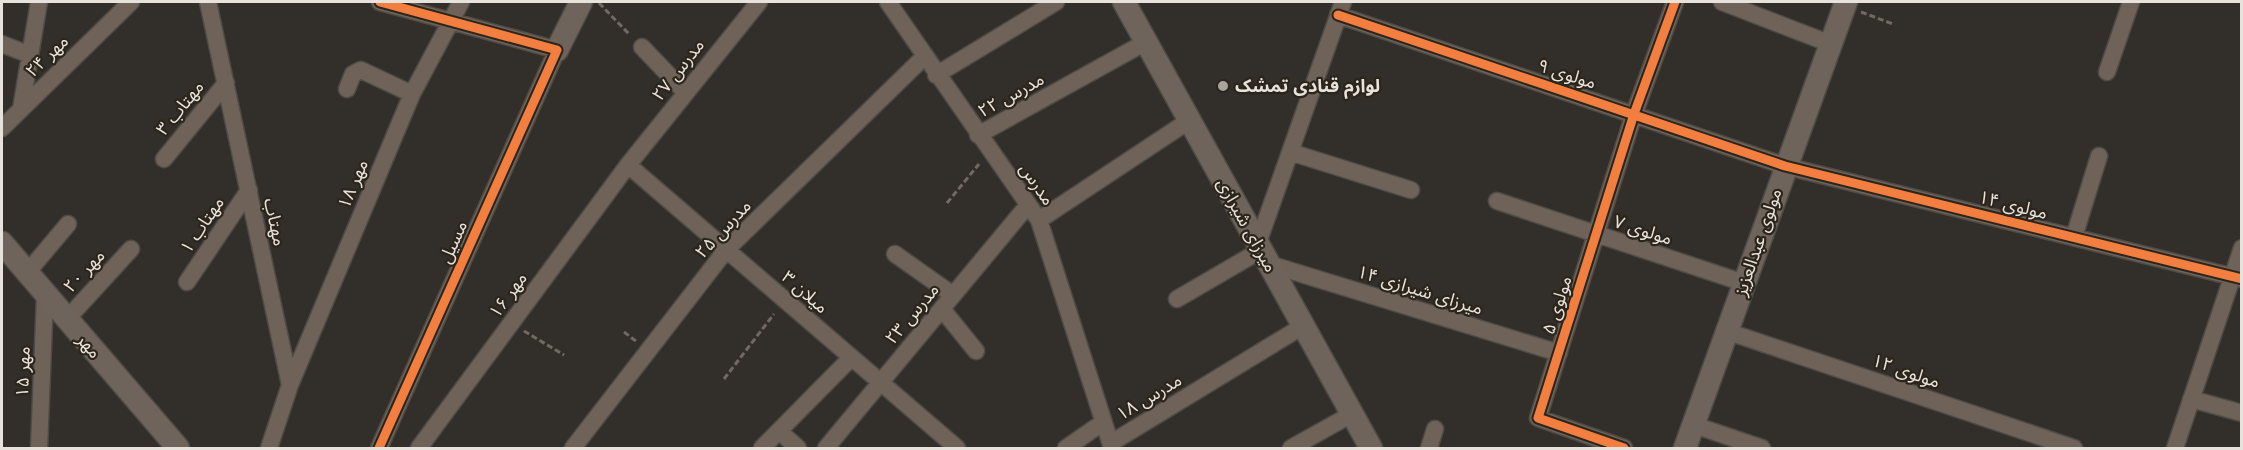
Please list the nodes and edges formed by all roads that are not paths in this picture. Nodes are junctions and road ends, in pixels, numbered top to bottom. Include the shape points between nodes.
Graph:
1 (39, 2) edge
2 (131, 2) edge
3 (208, 2) edge
4 (380, 2) edge
5 (461, 2) edge
6 (568, 2) edge
7 (581, 2) edge
8 (759, 2) edge
9 (888, 2) edge
10 (1056, 2) edge
11 (1124, 2) edge
12 (1675, 2) edge
13 (1722, 2) edge
14 (2131, 2) edge
15 (1845, 3) edge
16 (1341, 8) edge
17 (453, 20) junction
18 (1146, 42) junction
19 (2, 44) edge
20 (1831, 44) junction
21 (642, 47) road end
22 (557, 50) junction
23 (30, 56) junction
24 (925, 56) junction
25 (2107, 72) dead end
26 (936, 75) junction
27 (226, 83) junction
28 (347, 89) dead end
29 (685, 92) junction
30 (412, 94) junction
31 (21, 109) junction
32 (1634, 114) junction
33 (1190, 120) junction
34 (2, 128) edge
35 (978, 135) junction
36 (1290, 152) junction
37 (2099, 156) dead end
38 (164, 159) dead end
39 (628, 165) junction
40 (1785, 166) junction
41 (249, 190) junction
42 (1411, 190) dead end
43 (1497, 201) dead end
44 (1028, 205) junction
45 (1039, 220) junction
46 (68, 224) dead end
47 (1596, 236) junction
48 (2074, 237) junction
49 (2, 243) edge
50 (2241, 248) edge
51 (131, 249) dead end
52 (726, 250) junction
53 (1263, 252) junction
54 (896, 254) dead end
55 (26, 274) junction
56 (2237, 278) edge
57 (188, 282) dead end
58 (1744, 283) junction
59 (953, 295) junction
60 (45, 296) junction
61 (1177, 299) dead end
62 (942, 309) junction
63 (66, 320) junction
64 (1303, 326) junction
65 (1726, 331) junction
66 (976, 351) dead end
67 (1559, 353) junction
68 (851, 358) junction
69 (880, 383) junction
70 (290, 385) junction
71 (2191, 399) junction
72 (2241, 413) edge
73 (1352, 414) junction
74 (1102, 423) junction
75 (1694, 425) junction
76 (1435, 429) dead end
77 (779, 431) junction
78 (1112, 446) edge
79 (39, 448) edge
80 (177, 448) edge
81 (269, 448) edge
82 (379, 448) edge
83 (419, 448) edge
84 (573, 448) edge
85 (762, 448) edge
86 (798, 448) edge
87 (826, 448) edge
88 (957, 448) edge
89 (1066, 448) edge
90 (1291, 448) edge
91 (1371, 448) edge
92 (1429, 448) edge
93 (1624, 448) edge
94 (1685, 448) edge
95 (1762, 448) edge
96 (2074, 448) edge
97 (2175, 448) edge

1 - 23 street
2 - 31 street, مهر ۲۴
3 - 27 street, مهتاب
4 - 17 street
5 - 17 street, مهر ۱۸
6 - 22 main road
7 - 22 main road
8 - 29 street, مدرس ۲۷
9 - 24 street, مدرس
10 - 26 street
11 - 18 main road, میرزای شیرازی
12 - 32 street, مولوی ۵
13 - 20 street
14 - 25 street
15 - 20 main road, مولوی عبدالعزیز
16 - 32 street, مولوی ۹
16 - 36 street
17 - 22 street
17 - 30 street, مهر ۱۸
18 - 33 main road, میرزای شیرازی
18 - 35 street, مدرس ۲۲
19 - 23 street
20 - 40 main road, مولوی عبدالعزیز
21 - 29 street
22 - 82 street, مسیل
23 - 31 street
24 - 26 street, مدرس
24 - 52 street, مدرس ۲۵
26 - 35 street, مدرس
27 - 38 street, مهتاب ۳
27 - 41 street, مهتاب
28 - 30 street via 353,74 361,70
29 - 39 street, مدرس ۲۷
30 - 70 street, مهر ۱۸
31 - 34 street, مهر ۲۴
32 - 40 street, مولوی ۹
32 - 47 street, مولوی ۵
33 - 45 street
33 - 53 main road, میرزای شیرازی
35 - 44 street, مدرس
36 - 42 street
36 - 53 street
37 - 48 street
39 - 52 street, میلان ۳
39 - 83 street, مهر ۱۶
40 - 48 street, مولوی ۱۴
40 - 58 main road, مولوی عبدالعزیز
41 - 57 street, مهتاب ۱
41 - 70 street, مهتاب
43 - 47 street, مولوی ۷
44 - 45 street, مدرس
44 - 59 street, مدرس ۲۳
45 - 74 street, مدرس
46 - 55 street
47 - 58 street, مولوی ۷
47 - 67 street, مولوی ۵
48 - 56 street, مولوی ۱۴
49 - 55 main road, مهر
50 - 56 street
51 - 63 street, مهر ۲۰
52 - 68 street, میلان ۳
52 - 84 street, مدرس ۲۵
53 - 61 street
53 - 64 main road, میرزای شیرازی
53 - 67 street, میرزای شیرازی ۱۴
54 - 59 street
55 - 60 main road, مهر
56 - 71 street
58 - 65 main road, مولوی عبدالعزیز
59 - 62 street, مدرس ۲۳
60 - 63 main road, مهر
60 - 79 street, مهر ۱۵
62 - 66 street
62 - 69 street, مدرس ۲۳
63 - 80 main road, مهر
64 - 73 main road, میرزای شیرازی
64 - 78 street, مدرس ۱۸
65 - 75 main road, مولوی عبدالعزیز
65 - 96 street, مولوی ۱۲
67 - 93 street, مولوی ۵ via 1538,418
68 - 69 street, میلان ۳
68 - 77 street
69 - 87 street, مدرس ۲۳
69 - 88 street, میلان ۳
70 - 81 street
71 - 72 street
71 - 97 street
73 - 90 street
73 - 91 main road, میرزای شیرازی
74 - 78 street, مدرس
74 - 89 street
75 - 94 main road, مولوی عبدالعزیز
75 - 95 street
76 - 92 street
77 - 85 street
77 - 86 street

